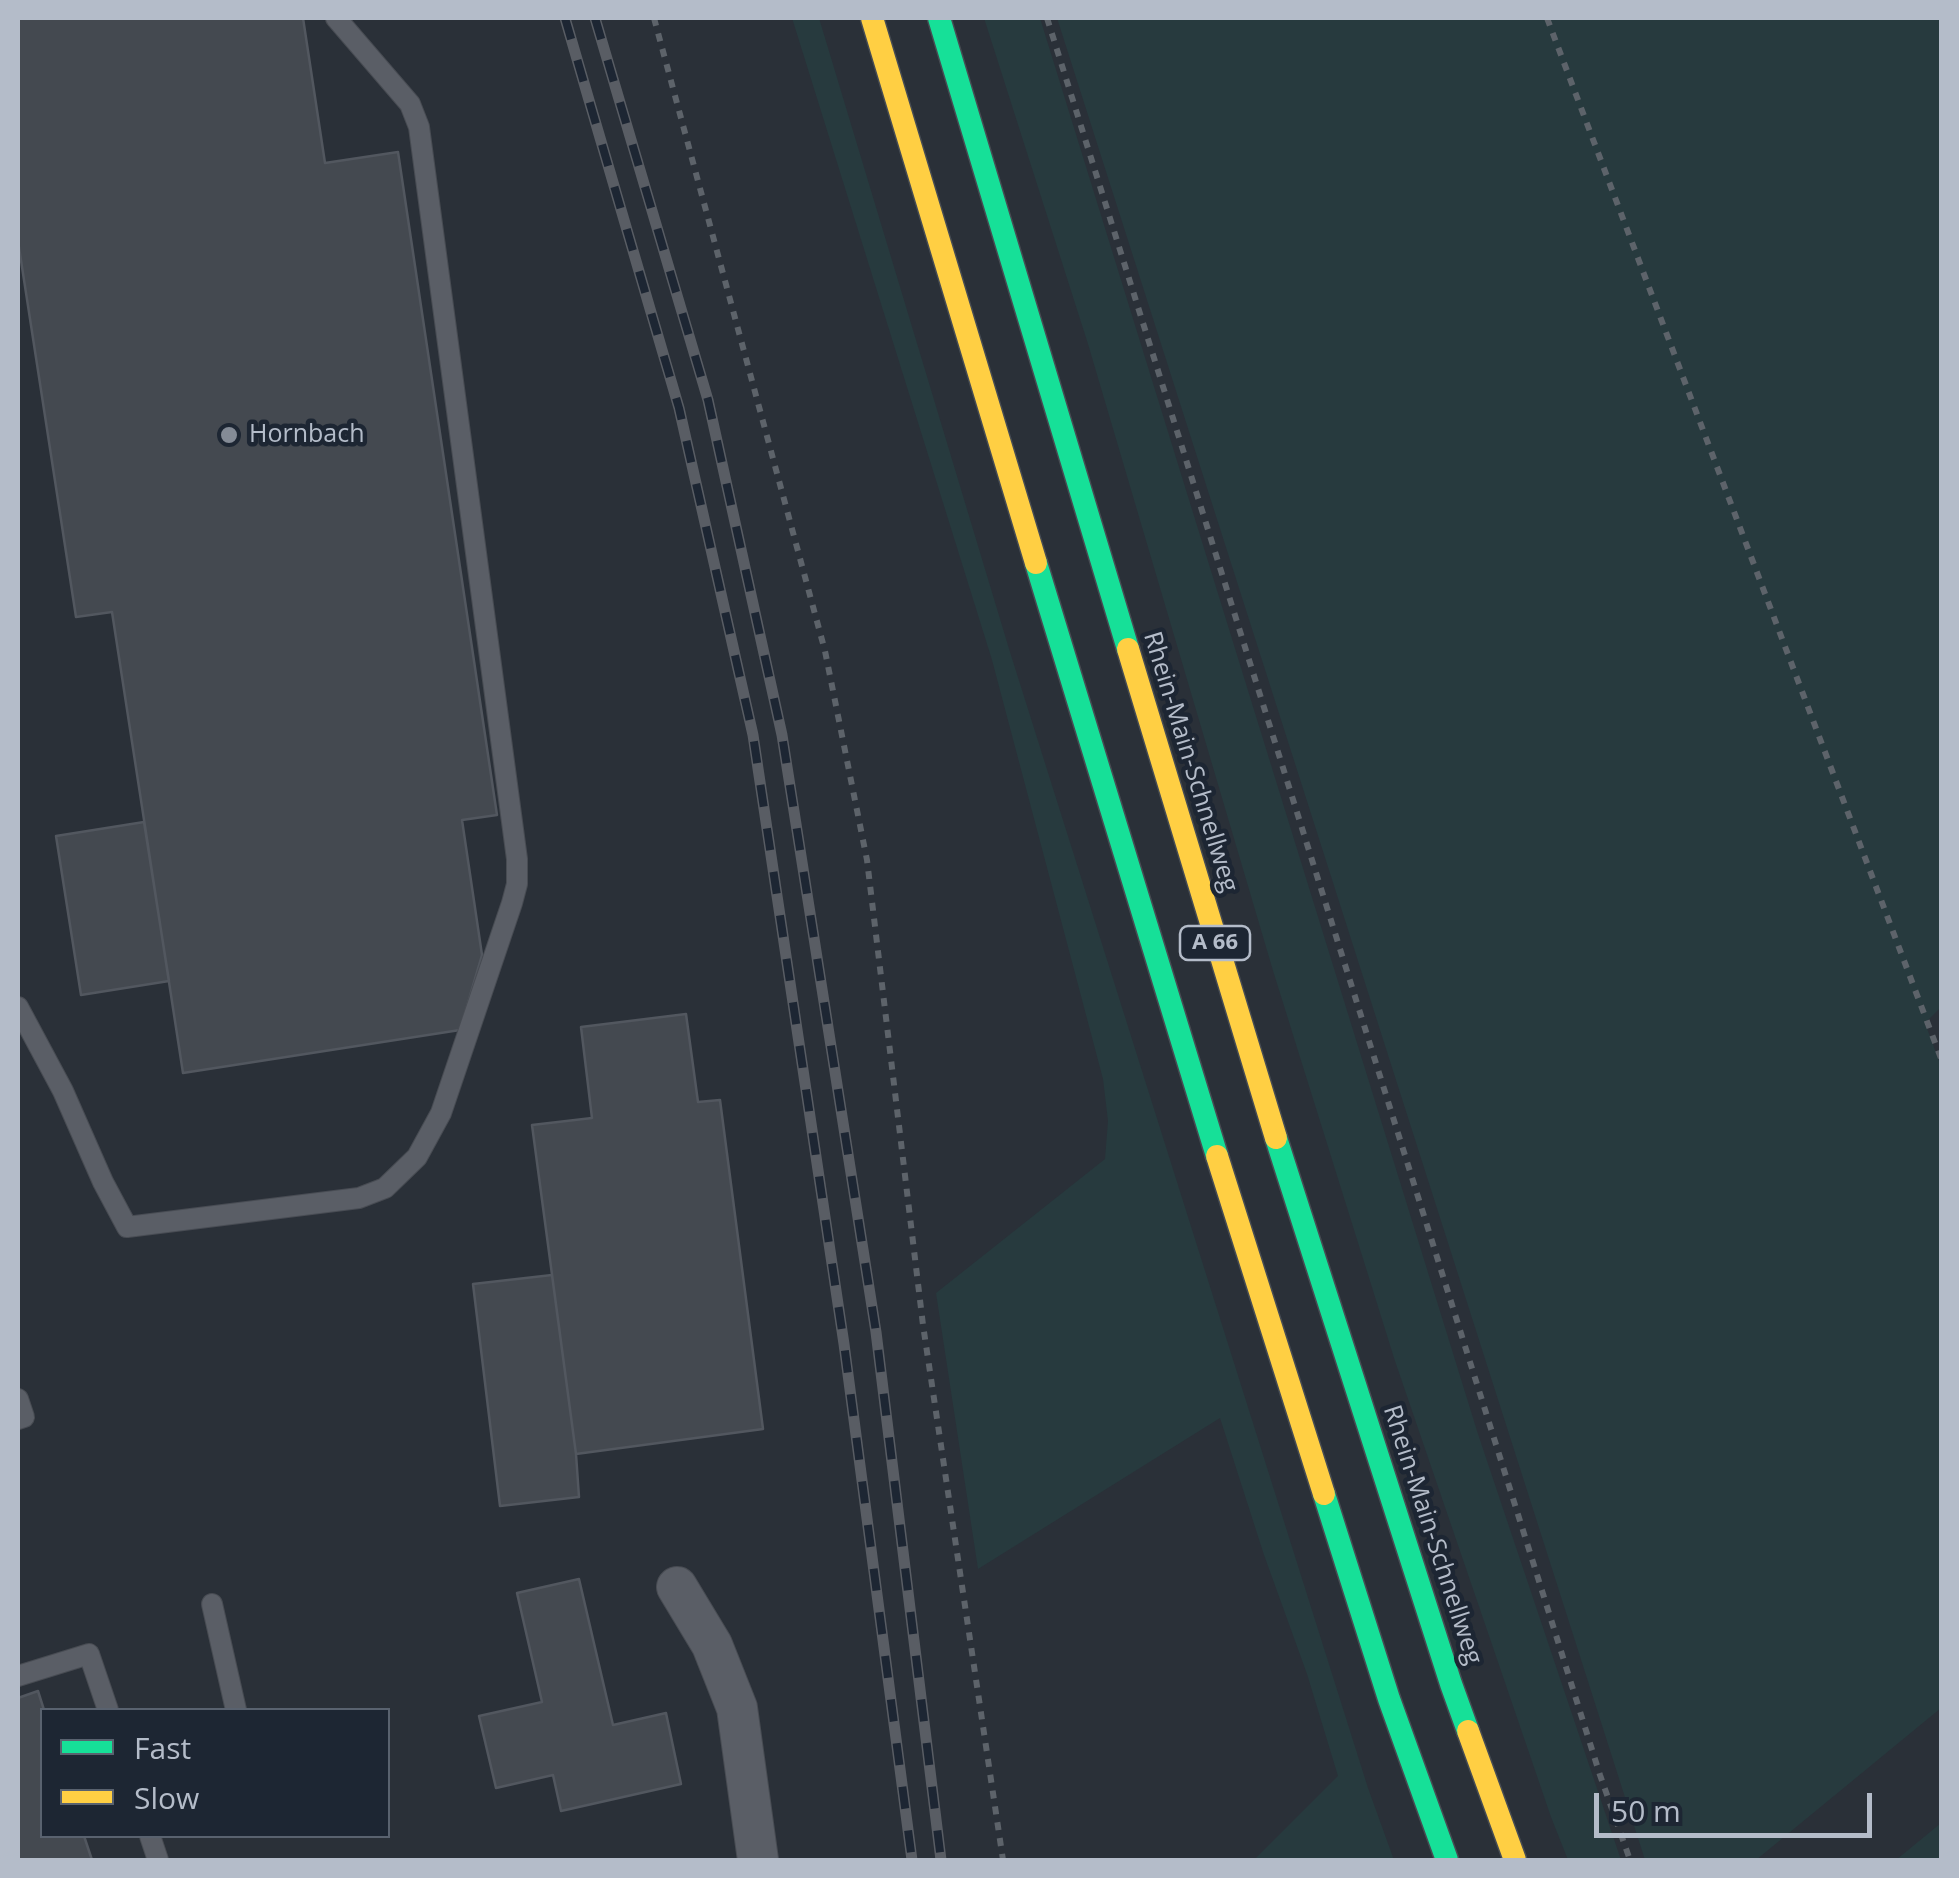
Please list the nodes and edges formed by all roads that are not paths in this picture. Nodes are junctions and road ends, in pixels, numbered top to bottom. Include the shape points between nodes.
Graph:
1 (336, 18) edge
2 (872, 18) edge
3 (939, 18) edge
4 (18, 1007) edge
5 (18, 1400) edge
6 (18, 1419) edge
7 (677, 1587) dead end
8 (212, 1604) dead end
9 (18, 1676) edge
10 (107, 1708) edge
11 (236, 1708) edge
12 (758, 1860) edge
13 (1447, 1860) edge
14 (1515, 1860) edge

1 - 4 lane via 410,104 419,128 517,859 512,904 440,1113 417,1158 385,1188 359,1198 127,1227
2 - 13 highway, A 66 via 1191,1076 1389,1699
3 - 14 highway, Rhein-Main-Schnellweg / A 66 via 1250,1057 1445,1665
5 - 6 lane via 24,1417
7 - 12 street via 712,1645 737,1708
8 - 11 lane
9 - 10 lane via 89,1654

